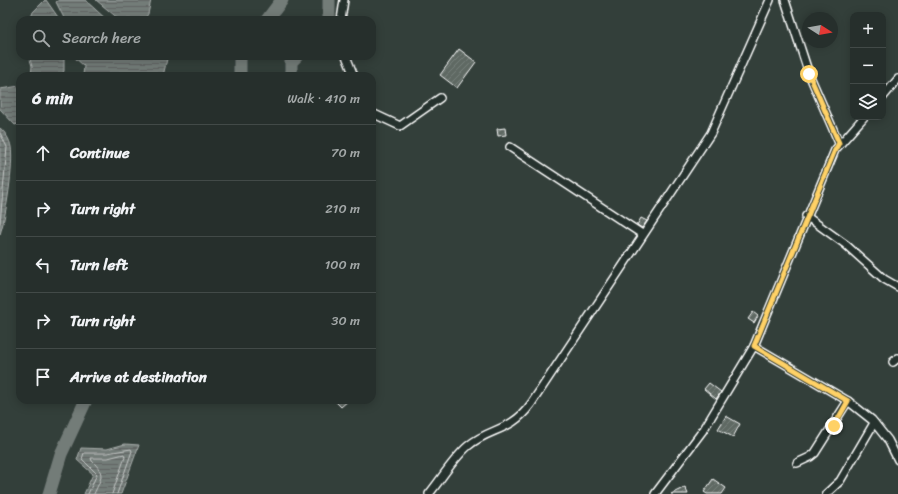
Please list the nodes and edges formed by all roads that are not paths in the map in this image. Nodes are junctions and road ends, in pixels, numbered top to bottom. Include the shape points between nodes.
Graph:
1 (344, 0) edge
2 (770, 0) edge
3 (785, 0) edge
4 (342, 16) edge
5 (348, 60) edge
6 (352, 72) edge
7 (898, 79) edge
8 (886, 93) edge
9 (440, 98) dead end
10 (376, 115) edge
11 (861, 120) edge
12 (839, 143) junction
13 (510, 147) dead end
14 (806, 216) junction
15 (642, 234) junction
16 (898, 287) edge
17 (754, 346) junction
18 (848, 401) junction
19 (874, 423) junction
20 (898, 460) edge
21 (797, 463) dead end
22 (429, 494) edge
23 (655, 494) edge
24 (826, 494) edge

1 - 4 street
2 - 15 street via 711,133
3 - 12 street via 809,74
5 - 6 street
7 - 8 street
9 - 10 street via 400,126
11 - 12 street
12 - 14 street
13 - 15 street
14 - 16 street via 845,244 884,279
14 - 17 street
15 - 22 street via 524,414 511,424 468,446
17 - 18 street
17 - 23 street via 704,429
18 - 19 street
18 - 21 street via 815,453
19 - 20 street via 888,440
19 - 24 street via 840,481

